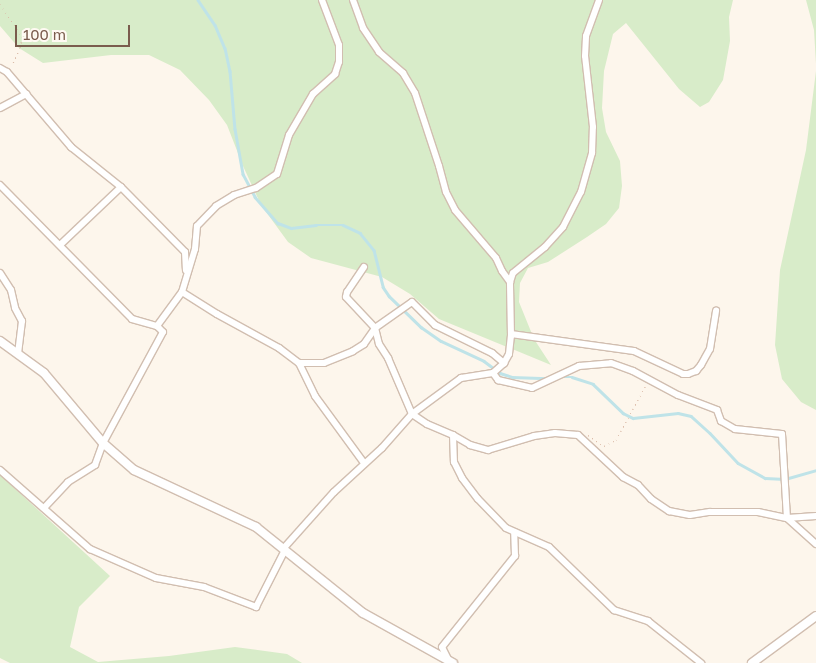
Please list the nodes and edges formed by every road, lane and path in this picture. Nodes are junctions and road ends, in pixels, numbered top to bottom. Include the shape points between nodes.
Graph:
1 (322, 0) edge
2 (353, 0) edge
3 (599, 0) edge
4 (0, 4) edge
5 (0, 68) edge
6 (7, 72) junction
7 (26, 94) junction
8 (0, 108) edge
9 (0, 185) edge
10 (122, 187) junction
11 (60, 246) junction
12 (364, 267) dead end
13 (0, 273) edge
14 (187, 273) junction
15 (510, 282) junction
16 (182, 292) junction
17 (716, 310) dead end
18 (157, 326) junction
19 (375, 328) junction
20 (511, 334) junction
21 (0, 341) edge
22 (18, 352) junction
23 (299, 363) junction
24 (504, 363) junction
25 (493, 373) junction
26 (648, 380) junction
27 (412, 414) junction
28 (452, 435) junction
29 (578, 435) junction
30 (103, 443) junction
31 (364, 463) junction
32 (0, 470) edge
33 (44, 508) junction
34 (816, 516) edge
35 (787, 518) junction
36 (514, 532) junction
37 (816, 544) edge
38 (284, 550) junction
39 (816, 616) edge
40 (451, 661) edge
41 (701, 663) edge
42 (752, 663) edge

1 - 14 street via 339,45 335,74 312,94 293,127 277,174 256,188 234,195 197,226 195,248
2 - 15 street via 373,44 402,73 414,93 446,192 455,210 496,258
3 - 15 street via 586,36 585,56 593,127 592,153 581,192 562,227 546,247 512,273
4 - 6 path via 22,37
5 - 6 street
6 - 7 street
7 - 8 street
7 - 10 street via 72,147
9 - 11 street
10 - 11 street
10 - 14 street via 185,252
11 - 18 street via 132,319
12 - 19 street via 346,297
13 - 22 street via 22,321
14 - 16 street
15 - 20 street
16 - 18 street
16 - 23 street
17 - 20 street via 710,349 696,372 688,374 634,351
18 - 30 street via 163,332
19 - 23 street via 364,344 353,351 324,363
19 - 24 street via 412,302 435,325 492,353
19 - 27 street via 379,344
20 - 24 street via 509,354
21 - 22 street
22 - 30 street via 44,373
23 - 31 street via 315,396
24 - 25 street
25 - 26 street via 498,380 532,388 579,366 611,363
25 - 27 street via 461,378
26 - 29 path via 616,440 604,446 591,436
26 - 35 street via 717,410 721,421 735,428 782,434
27 - 28 street
27 - 31 street
28 - 29 street via 470,446 488,450 534,436
28 - 36 street via 454,462 462,478 478,499
29 - 35 street via 623,477 669,511 690,515 758,512
30 - 33 street via 95,466 68,482
30 - 38 street via 134,470 256,528
31 - 38 street
32 - 33 street
33 - 38 street via 90,549 156,578 204,587 256,607
34 - 35 street
35 - 37 street
36 - 40 street via 515,556 442,647
36 - 41 street via 549,547 614,610 648,621
38 - 40 street via 363,612
39 - 42 street

